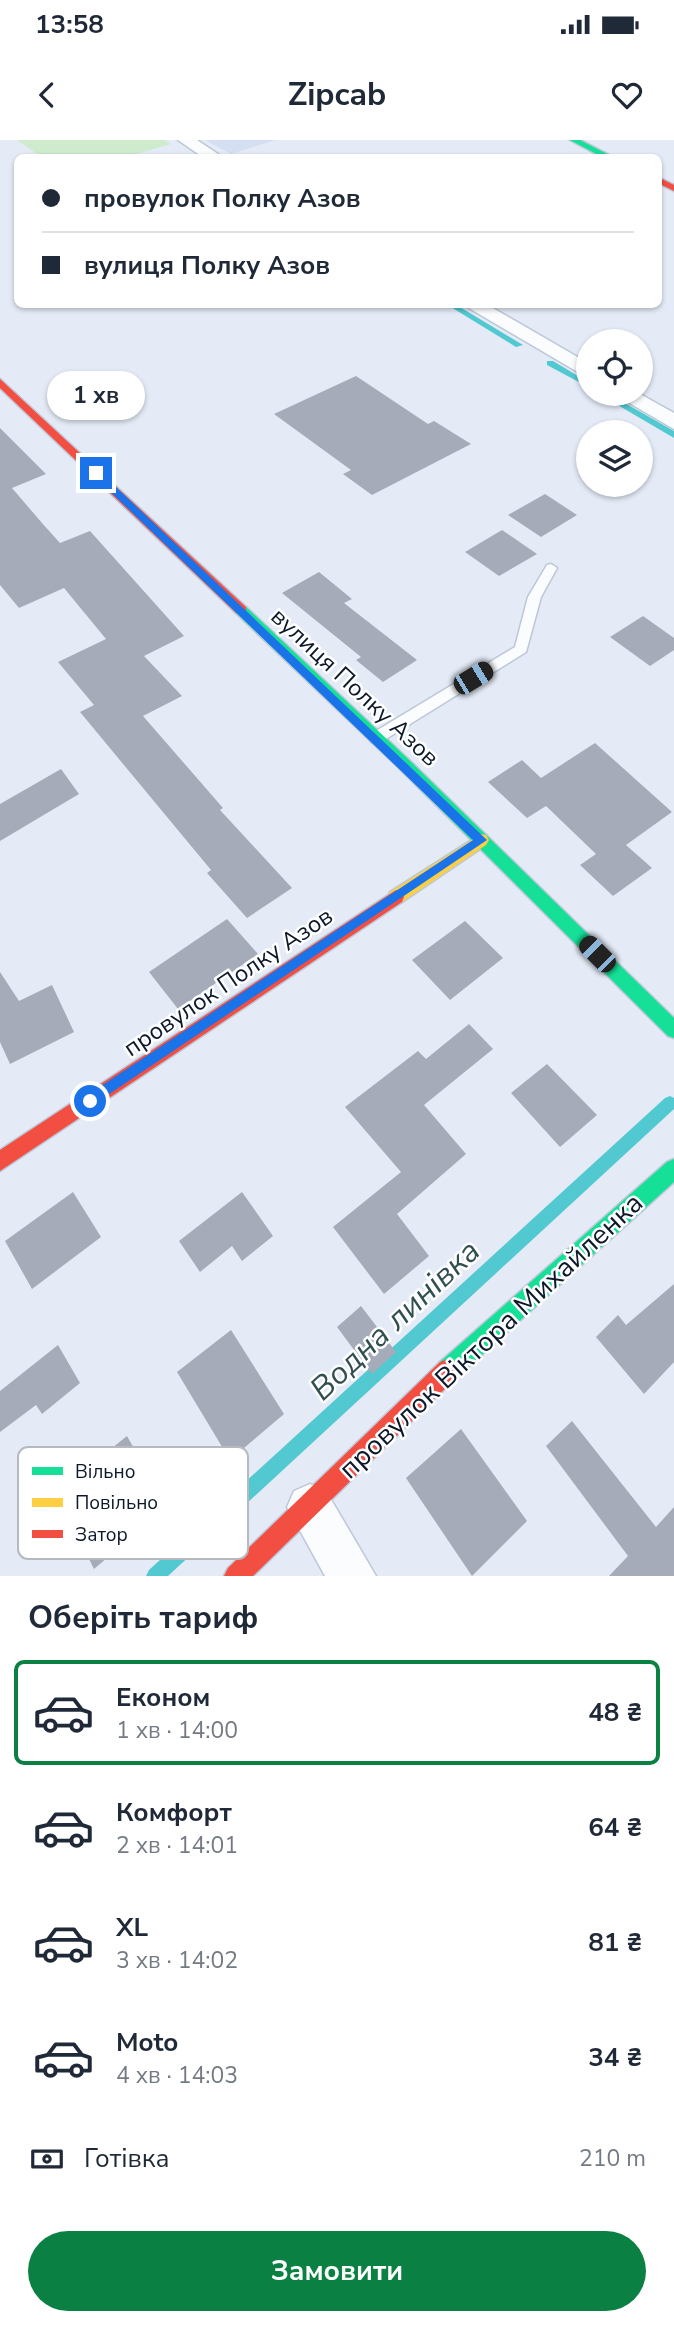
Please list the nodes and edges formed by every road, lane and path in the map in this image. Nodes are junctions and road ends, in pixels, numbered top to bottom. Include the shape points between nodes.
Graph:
1 (186, 140) edge
2 (574, 140) edge
3 (209, 154) edge
4 (603, 154) edge
5 (478, 308) edge
6 (576, 365) edge
7 (0, 382) edge
8 (646, 406) edge
9 (674, 422) edge
10 (551, 568) dead end
11 (376, 738) junction
12 (481, 840) junction
13 (674, 1030) edge
14 (0, 1161) edge
15 (674, 1169) edge
16 (310, 1507) junction
17 (236, 1576) edge
18 (352, 1576) edge

1 - 3 street
2 - 4 street
5 - 6 street
7 - 11 street, вулиця Полку Азов
8 - 9 street
10 - 11 lane via 528,607 521,649
11 - 12 street, вулиця Полку Азов
12 - 13 street, вулиця Полку Азов
12 - 14 street, провулок Полку Азов
15 - 16 street, провулок Віктора Михайленка via 434,1383
16 - 17 street, провулок Віктора Михайленка
16 - 18 street

